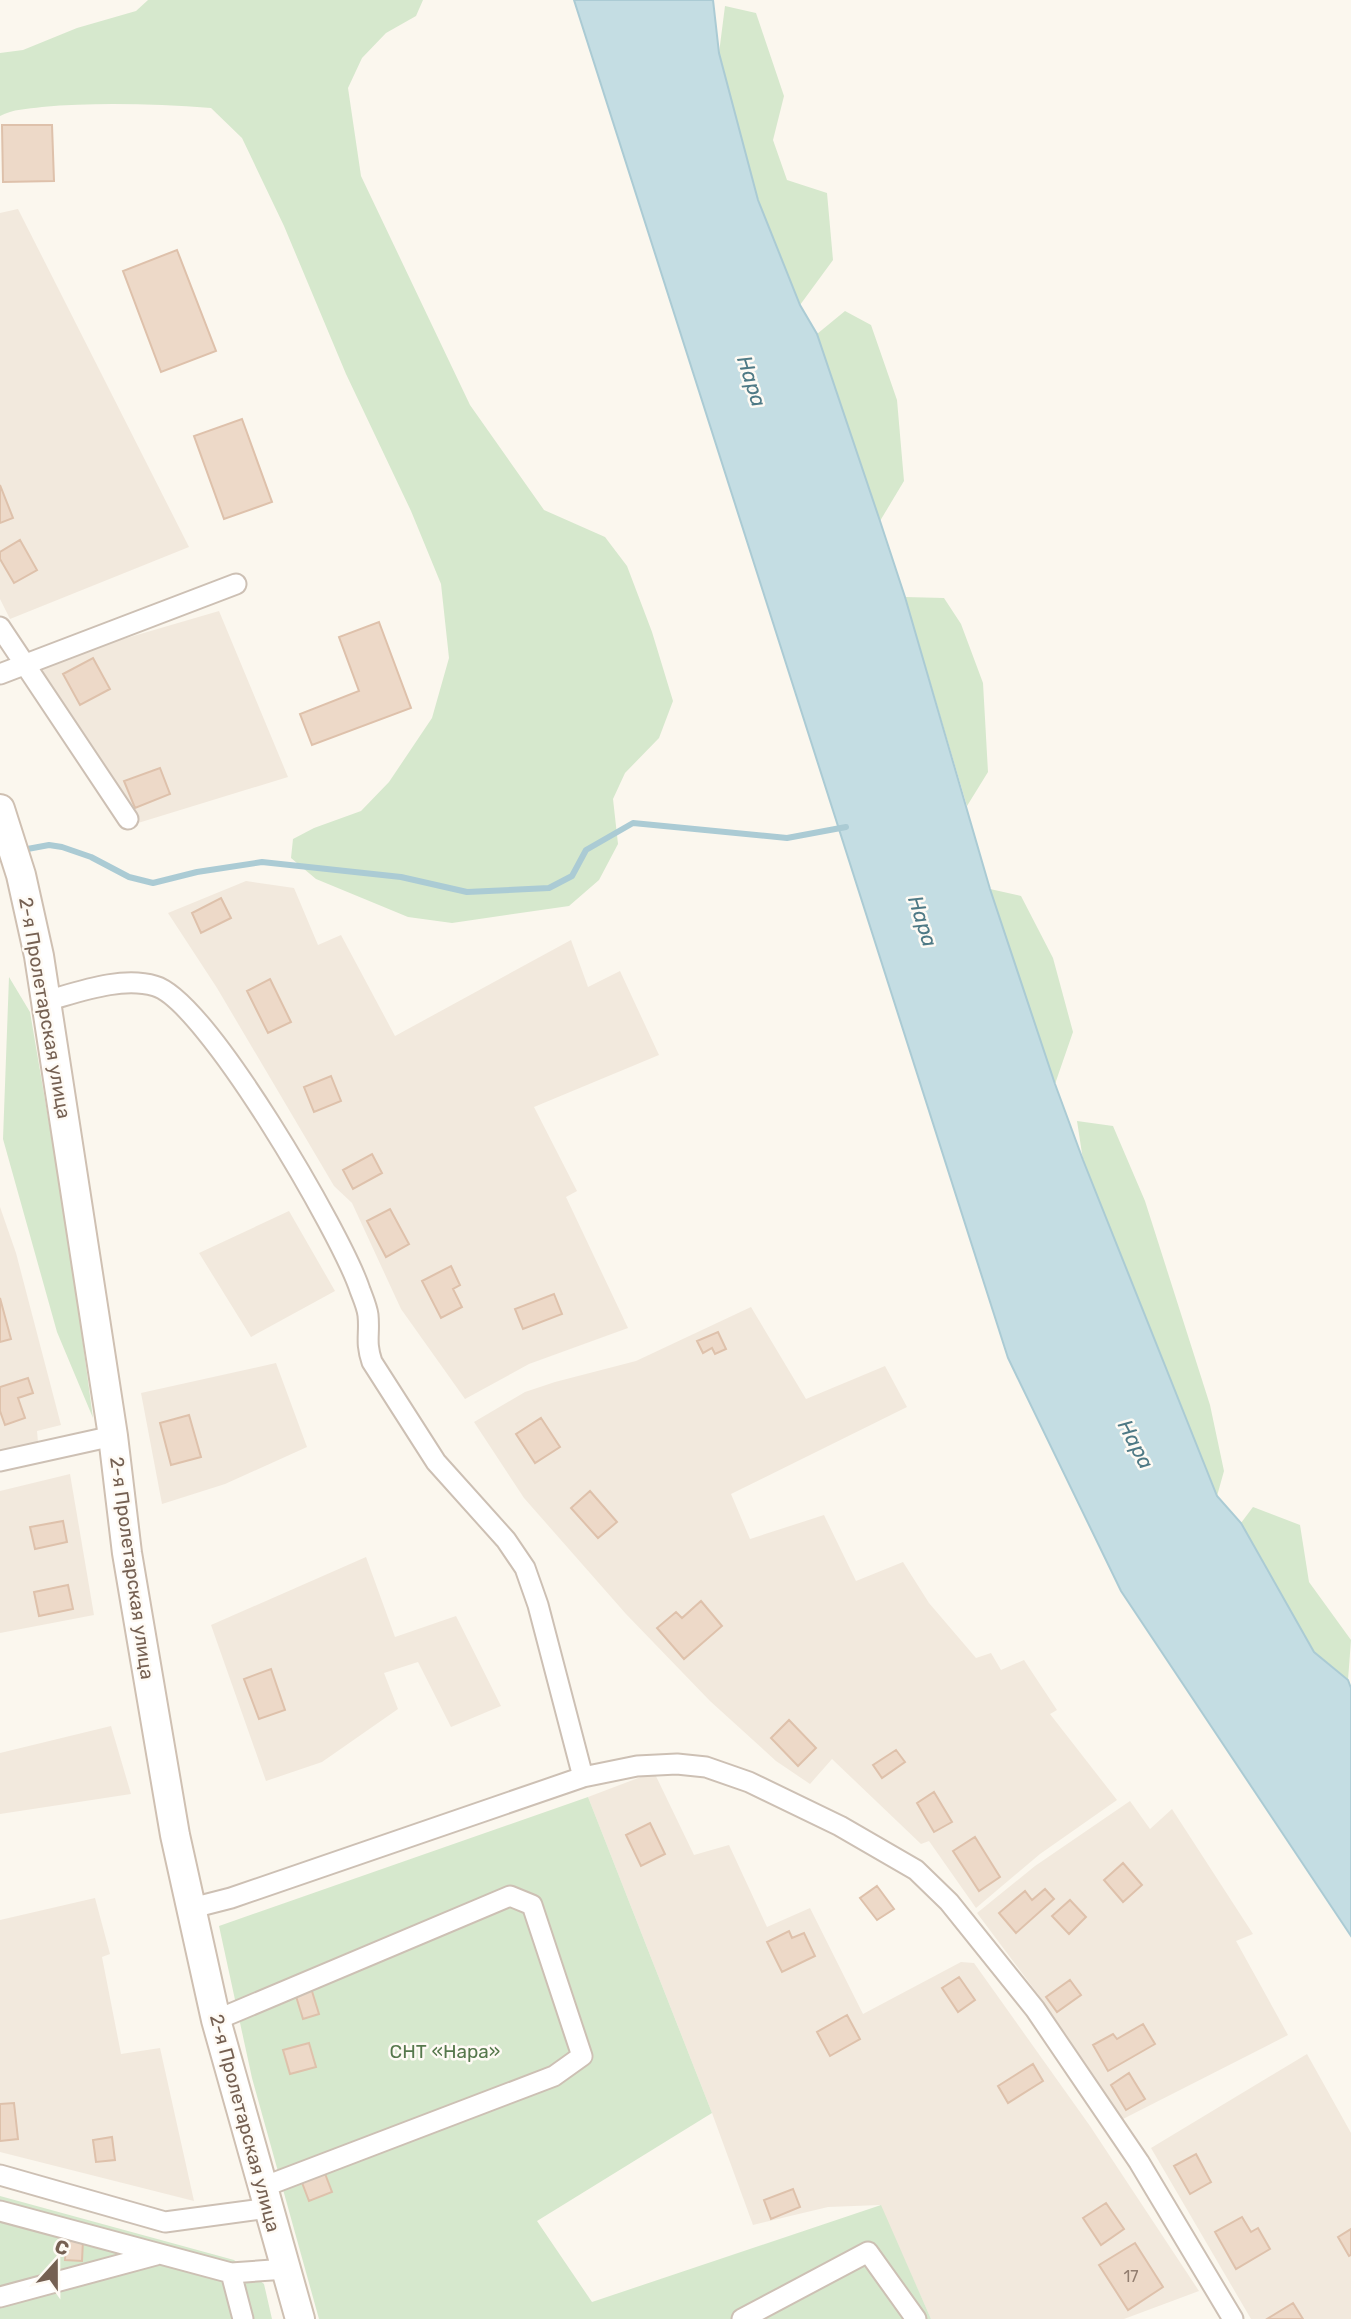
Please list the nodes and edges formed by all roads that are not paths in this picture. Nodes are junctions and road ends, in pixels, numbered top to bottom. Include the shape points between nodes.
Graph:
1 (236, 584) dead end
2 (0, 627) edge
3 (25, 663) junction
4 (0, 674) edge
5 (0, 809) edge
6 (128, 819) dead end
7 (46, 1000) junction
8 (113, 1436) junction
9 (0, 1461) edge
10 (583, 1777) junction
11 (192, 1908) junction
12 (216, 2020) junction
13 (0, 2175) edge
14 (266, 2198) junction
15 (0, 2211) edge
16 (157, 2255) junction
17 (286, 2269) junction
18 (231, 2273) junction
19 (0, 2297) edge
20 (243, 2319) edge
21 (300, 2319) edge
22 (742, 2319) edge
23 (916, 2319) edge
24 (1233, 2319) edge

1 - 3 street
2 - 3 street
3 - 4 street
3 - 6 street
5 - 7 main road, 2-я Пролетарская улица via 21,875
7 - 8 main road, 2-я Пролетарская улица
7 - 10 street via 131,983 157,986 185,1005 227,1058 315,1196 354,1276 368,1315 366,1345 372,1362 436,1462 525,1568
8 - 9 street
8 - 11 main road, 2-я Пролетарская улица via 150,1694 174,1835
10 - 11 street
10 - 24 street via 637,1766 706,1767 749,1782 829,1821 916,1870 949,1902 1035,2009 1139,2162
11 - 12 main road, 2-я Пролетарская улица
12 - 14 main road, 2-я Пролетарская улица
12 - 14 street via 510,1896 532,1905 582,2056 554,2076
13 - 14 street via 165,2222
14 - 17 main road, 2-я Пролетарская улица
15 - 16 street
16 - 18 street
16 - 19 street
17 - 18 street
17 - 21 main road, 2-я Пролетарская улица
18 - 20 street
22 - 23 street via 868,2252

